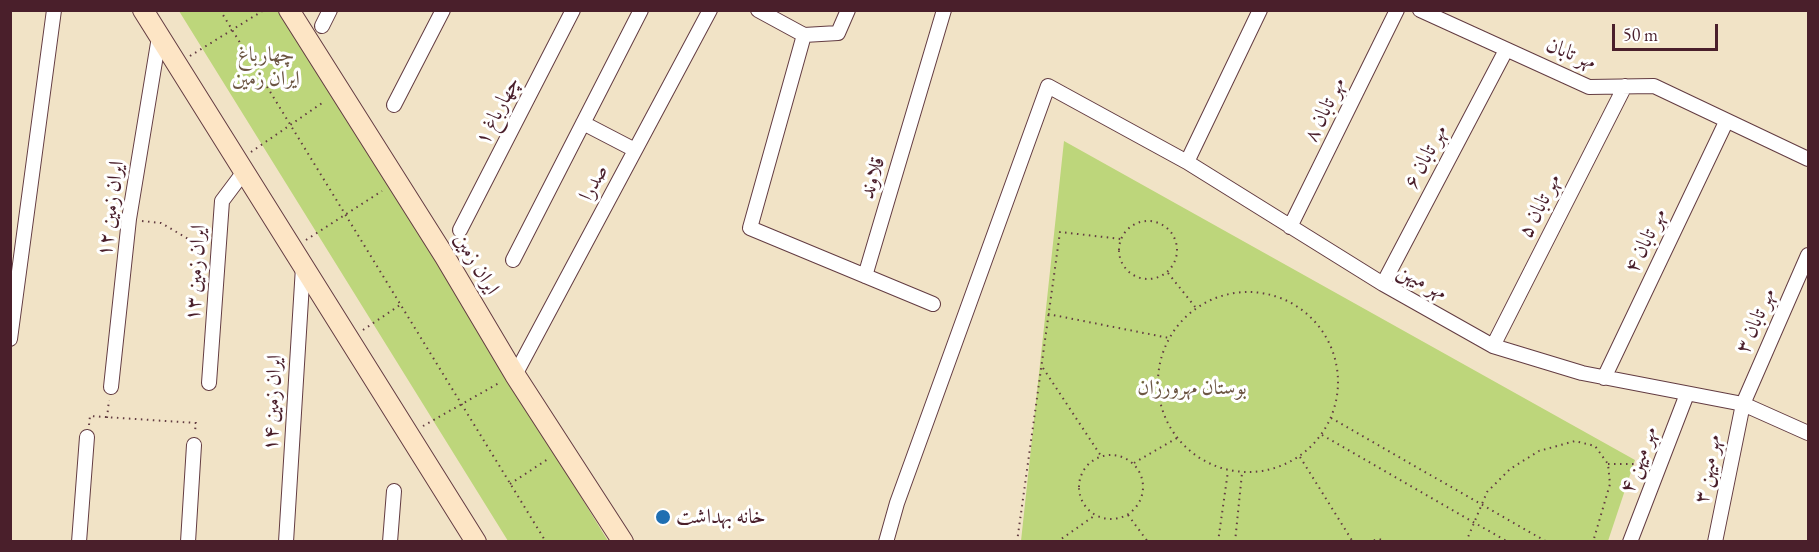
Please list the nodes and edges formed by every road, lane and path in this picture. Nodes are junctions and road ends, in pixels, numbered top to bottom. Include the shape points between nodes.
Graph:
1 (54, 10) edge
2 (143, 10) edge
3 (220, 10) edge
4 (264, 10) edge
5 (289, 10) edge
6 (330, 10) edge
7 (443, 10) edge
8 (573, 10) edge
9 (641, 10) edge
10 (710, 10) edge
11 (758, 10) edge
12 (848, 10) edge
13 (944, 10) edge
14 (1260, 10) edge
15 (1396, 10) edge
16 (1420, 10) edge
17 (322, 26) dead end
18 (232, 30) junction
19 (804, 35) junction
20 (159, 37) junction
21 (1506, 50) junction
22 (176, 64) junction
23 (1625, 86) junction
24 (340, 91) junction
25 (394, 105) dead end
26 (1726, 122) junction
27 (583, 123) junction
28 (290, 125) junction
29 (635, 150) junction
30 (1809, 159) edge
31 (1186, 162) junction
32 (240, 167) junction
33 (397, 181) junction
34 (345, 215) junction
35 (129, 219) junction
36 (1290, 227) junction
37 (460, 230) dead end
38 (1121, 239) junction
39 (291, 249) junction
40 (218, 252) junction
41 (1809, 255) edge
42 (513, 261) dead end
43 (303, 267) junction
44 (1167, 273) junction
45 (865, 276) junction
46 (1383, 284) junction
47 (933, 304) dead end
48 (400, 305) junction
49 (1196, 308) junction
50 (1048, 314) junction
51 (1169, 338) junction
52 (10, 339) edge
53 (348, 339) junction
54 (1493, 346) junction
55 (1043, 367) junction
56 (515, 375) junction
57 (1604, 378) junction
58 (209, 383) dead end
59 (111, 387) joint
60 (1687, 394) junction
61 (1743, 404) junction
62 (461, 405) junction
63 (107, 418) junction
64 (1331, 418) junction
65 (408, 434) junction
66 (1809, 434) edge
67 (1322, 435) junction
68 (87, 436) joint
69 (1177, 438) junction
70 (194, 445) joint
71 (563, 449) junction
72 (1101, 456) junction
73 (1300, 456) junction
74 (1134, 463) junction
75 (1660, 463) junction
76 (1608, 464) junction
77 (1228, 471) junction
78 (1242, 473) junction
79 (510, 484) junction
80 (394, 491) dead end
81 (1482, 505) junction
82 (1128, 514) junction
83 (1096, 516) junction
84 (1474, 522) junction
85 (79, 542) edge
86 (188, 542) edge
87 (286, 542) edge
88 (390, 542) edge
89 (476, 542) edge
90 (546, 542) edge
91 (623, 542) edge
92 (886, 542) edge
93 (1017, 542) edge
94 (1057, 542) edge
95 (1148, 542) edge
96 (1218, 542) edge
97 (1234, 542) edge
98 (1353, 542) edge
99 (1368, 542) edge
100 (1389, 542) edge
101 (1466, 542) edge
102 (1508, 542) edge
103 (1547, 542) edge
104 (1593, 542) edge
105 (1630, 542) edge
106 (1715, 542) edge

1 - 52 street
2 - 20 main road
3 - 18 path
4 - 18 path
5 - 24 main road, ایران زمین
6 - 17 street
7 - 25 street
8 - 37 street, چهارباغ ۱
9 - 27 street
10 - 29 street, صدرا
11 - 19 street
12 - 19 street via 838,33
13 - 45 street, قلاوند
14 - 31 street
15 - 36 street, مهر تابان ۸
16 - 21 street, مهر تابان
18 - 22 path
18 - 28 path
19 - 45 street via 750,228
20 - 22 main road
20 - 35 street, ایران زمین ۱۲
21 - 23 street, مهر تابان via 1589,87
21 - 46 street, مهر تابان ۶
22 - 32 main road
23 - 26 street, مهر تابان via 1654,86
23 - 54 street, مهر تابان ۵
24 - 28 path
24 - 33 main road, ایران زمین
26 - 30 street, مهر تابان
26 - 57 street, مهر تابان ۴
27 - 29 street
27 - 42 street
28 - 32 path
28 - 34 path
29 - 56 street, صدرا
31 - 36 street, مهر میهن
31 - 92 street, مهر میهن via 1048,87 897,502
32 - 39 main road
32 - 40 street, ایران زمین ۱۳ via 222,201
33 - 34 path
33 - 56 main road, ایران زمین
34 - 39 path
34 - 48 path
35 - 40 path via 161,223 193,243
35 - 59 street, ایران زمین ۱۲
36 - 46 street, مهر میهن
38 - 44 path via 1120,258 1131,274 1149,279
38 - 44 path via 1125,231 1142,220 1152,220 1169,229 1178,246
38 - 50 path via 1060,232
39 - 43 main road
40 - 58 street, ایران زمین ۱۳
41 - 61 street, مهر تابان ۳
43 - 53 main road
43 - 87 street, ایران زمین ۱۴
44 - 49 path
45 - 47 street
46 - 54 street, مهر میهن
48 - 53 path
48 - 62 path
49 - 51 path
49 - 64 path via 1219,296 1245,292 1270,295 1294,304 1314,321 1332,351 1338,393
50 - 51 path
50 - 55 path
51 - 69 path via 1160,368 1160,400
53 - 65 main road
54 - 57 street, مهر میهن
55 - 72 path
55 - 93 path
56 - 62 path
56 - 71 main road, ایران زمین
57 - 60 street, مهر میهن
59 - 63 path
60 - 61 street, مهر میهن
60 - 75 street, مهر میهن ۴
61 - 66 street, مهر میهن
61 - 106 street, مهر میهن ۳
62 - 65 path
62 - 79 path
63 - 68 path via 90,416
63 - 70 path via 196,423
64 - 67 path
64 - 81 path
65 - 89 main road
67 - 73 path
67 - 84 path
68 - 85 street
69 - 74 path
69 - 77 path via 1191,453
70 - 86 street
71 - 79 path
71 - 91 main road, ایران زمین
72 - 74 path via 1118,455
72 - 83 path via 1084,469 1080,478 1082,500
73 - 78 path via 1263,472
73 - 98 path
74 - 82 path via 1144,490 1136,508
75 - 76 path
75 - 105 street, مهر میهن ۴
76 - 81 path via 1595,446 1575,441 1539,451 1510,469 1487,492
76 - 104 path via 1610,484
77 - 78 path
77 - 96 path
78 - 97 path
79 - 90 path
80 - 88 street
81 - 84 path
81 - 103 path
82 - 83 path via 1112,519
82 - 95 path
83 - 94 path
84 - 101 path
84 - 102 path
99 - 100 path

